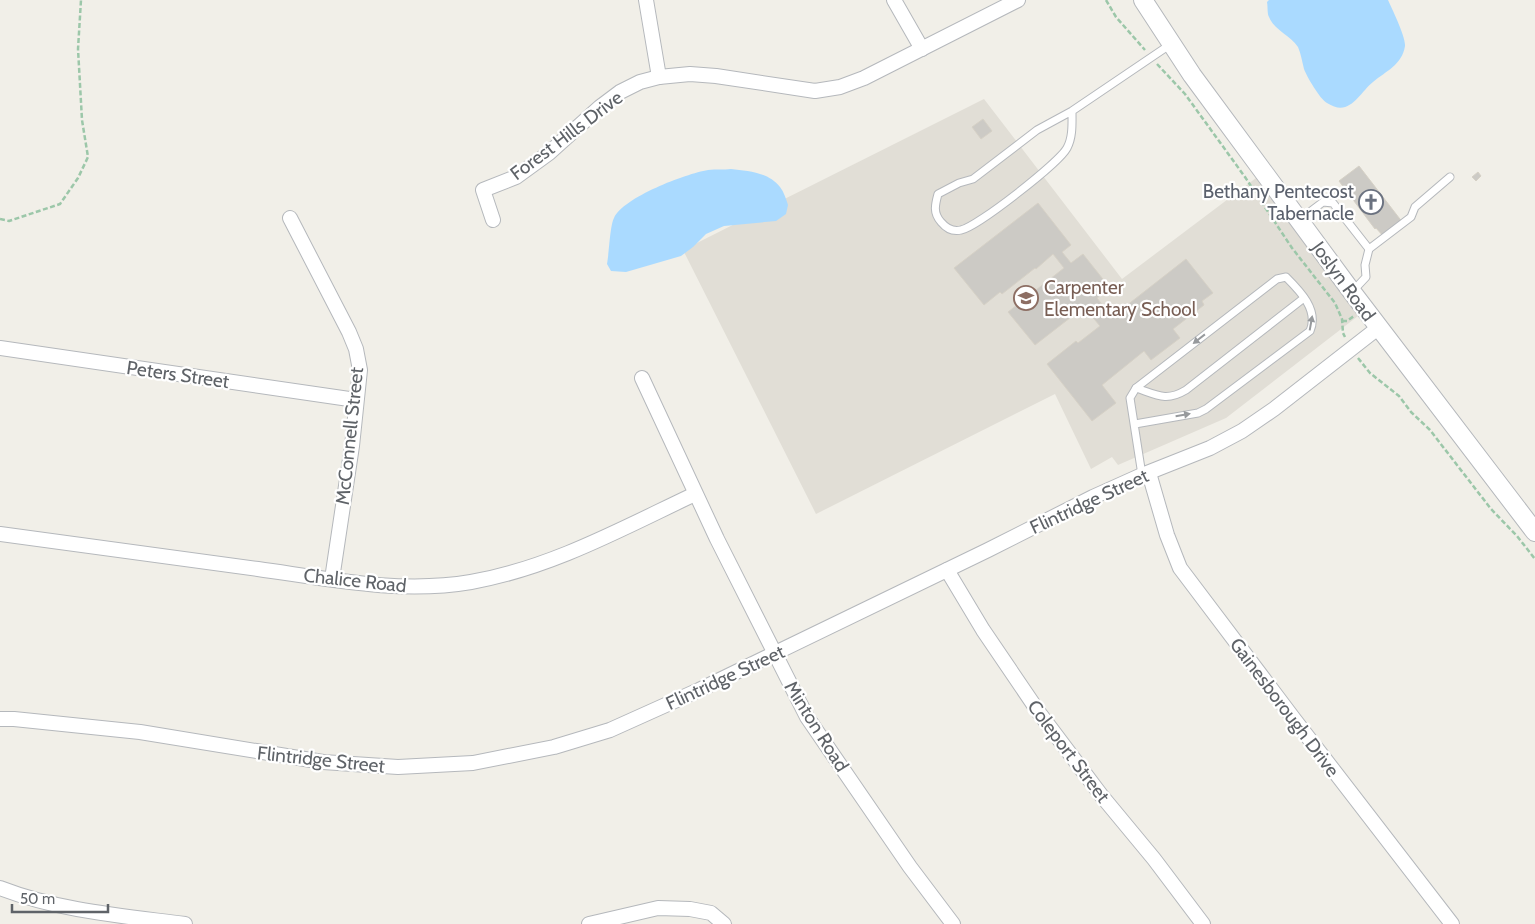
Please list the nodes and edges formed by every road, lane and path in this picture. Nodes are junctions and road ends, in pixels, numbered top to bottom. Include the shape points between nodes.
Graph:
1 (82, 0) edge
2 (646, 0) edge
3 (894, 0) edge
4 (1018, 0) edge
5 (1106, 0) edge
6 (1143, 0) edge
7 (1171, 44) junction
8 (922, 49) junction
9 (1151, 58) junction
10 (659, 76) junction
11 (1072, 111) junction
12 (1450, 177) dead end
13 (290, 218) dead end
14 (0, 219) edge
15 (493, 220) dead end
16 (1299, 220) junction
17 (1370, 249) junction
18 (1352, 292) junction
19 (1304, 298) junction
20 (1342, 321) junction
21 (1347, 321) dead end
22 (1378, 328) junction
23 (0, 348) edge
24 (1352, 349) junction
25 (642, 378) dead end
26 (1136, 388) junction
27 (356, 400) junction
28 (1134, 424) junction
29 (1145, 474) junction
30 (696, 494) junction
31 (1535, 532) edge
32 (0, 534) edge
33 (1535, 559) edge
34 (946, 570) junction
35 (332, 580) junction
36 (775, 654) junction
37 (0, 719) edge
38 (0, 888) edge
39 (99, 918) edge
40 (185, 924) edge
41 (589, 924) edge
42 (724, 924) edge
43 (953, 924) edge
44 (1203, 924) edge
45 (1452, 924) edge

1 - 14 path via 78,49 82,120 88,157 60,204 9,221
2 - 10 street
3 - 8 street
4 - 8 street, Forest Hills Drive
5 - 9 path
6 - 7 street, Joslyn Road
7 - 9 lane
7 - 16 street, Joslyn Road
8 - 10 street, Forest Hills Drive via 864,78 840,87 815,90 716,76
9 - 11 lane
9 - 20 path via 1185,94 1292,248 1335,303
10 - 15 street, Forest Hills Drive via 620,92 516,177 482,190
11 - 11 lane via 1037,130 973,179 938,194 934,206 943,225 953,231 979,222 1054,163 1067,149 1072,134
12 - 17 lane via 1415,207 1411,217
13 - 27 street, McConnell Street via 356,350 360,370
16 - 17 lane via 1324,202 1333,203
16 - 18 street, Joslyn Road
17 - 18 lane via 1365,265 1366,277
18 - 22 street, Joslyn Road
19 - 26 lane via 1178,395 1163,397
19 -> 26 lane via 1286,277 1277,279
28 -> 19 lane via 1198,413 1220,400 1310,331 1312,315
20 - 21 path
20 - 24 path via 1343,332
22 - 24 street, Flintridge Street
22 - 31 street, Joslyn Road
23 - 27 street, Peters Street
24 - 29 street, Flintridge Street via 1242,432
24 - 33 path via 1370,373 1399,396 1430,430 1491,509
25 - 30 street, Minton Road
26 - 28 lane via 1130,398
27 - 35 street, McConnell Street
28 - 29 lane
29 - 34 street, Flintridge Street
29 - 45 street, Gainesborough Drive via 1180,568
30 - 35 street, Chalice Road via 609,535 517,572 471,582 430,586 364,585
30 - 36 street, Minton Road
32 - 35 street, Chalice Road
34 - 36 street, Flintridge Street
34 - 44 street, Coleport Street via 1040,714
36 - 37 street, Flintridge Street via 610,730 554,747 473,763 398,767 323,762 140,732
36 - 43 street, Minton Road via 807,717
38 - 39 street
39 - 40 street
41 - 42 street via 658,908 711,913

